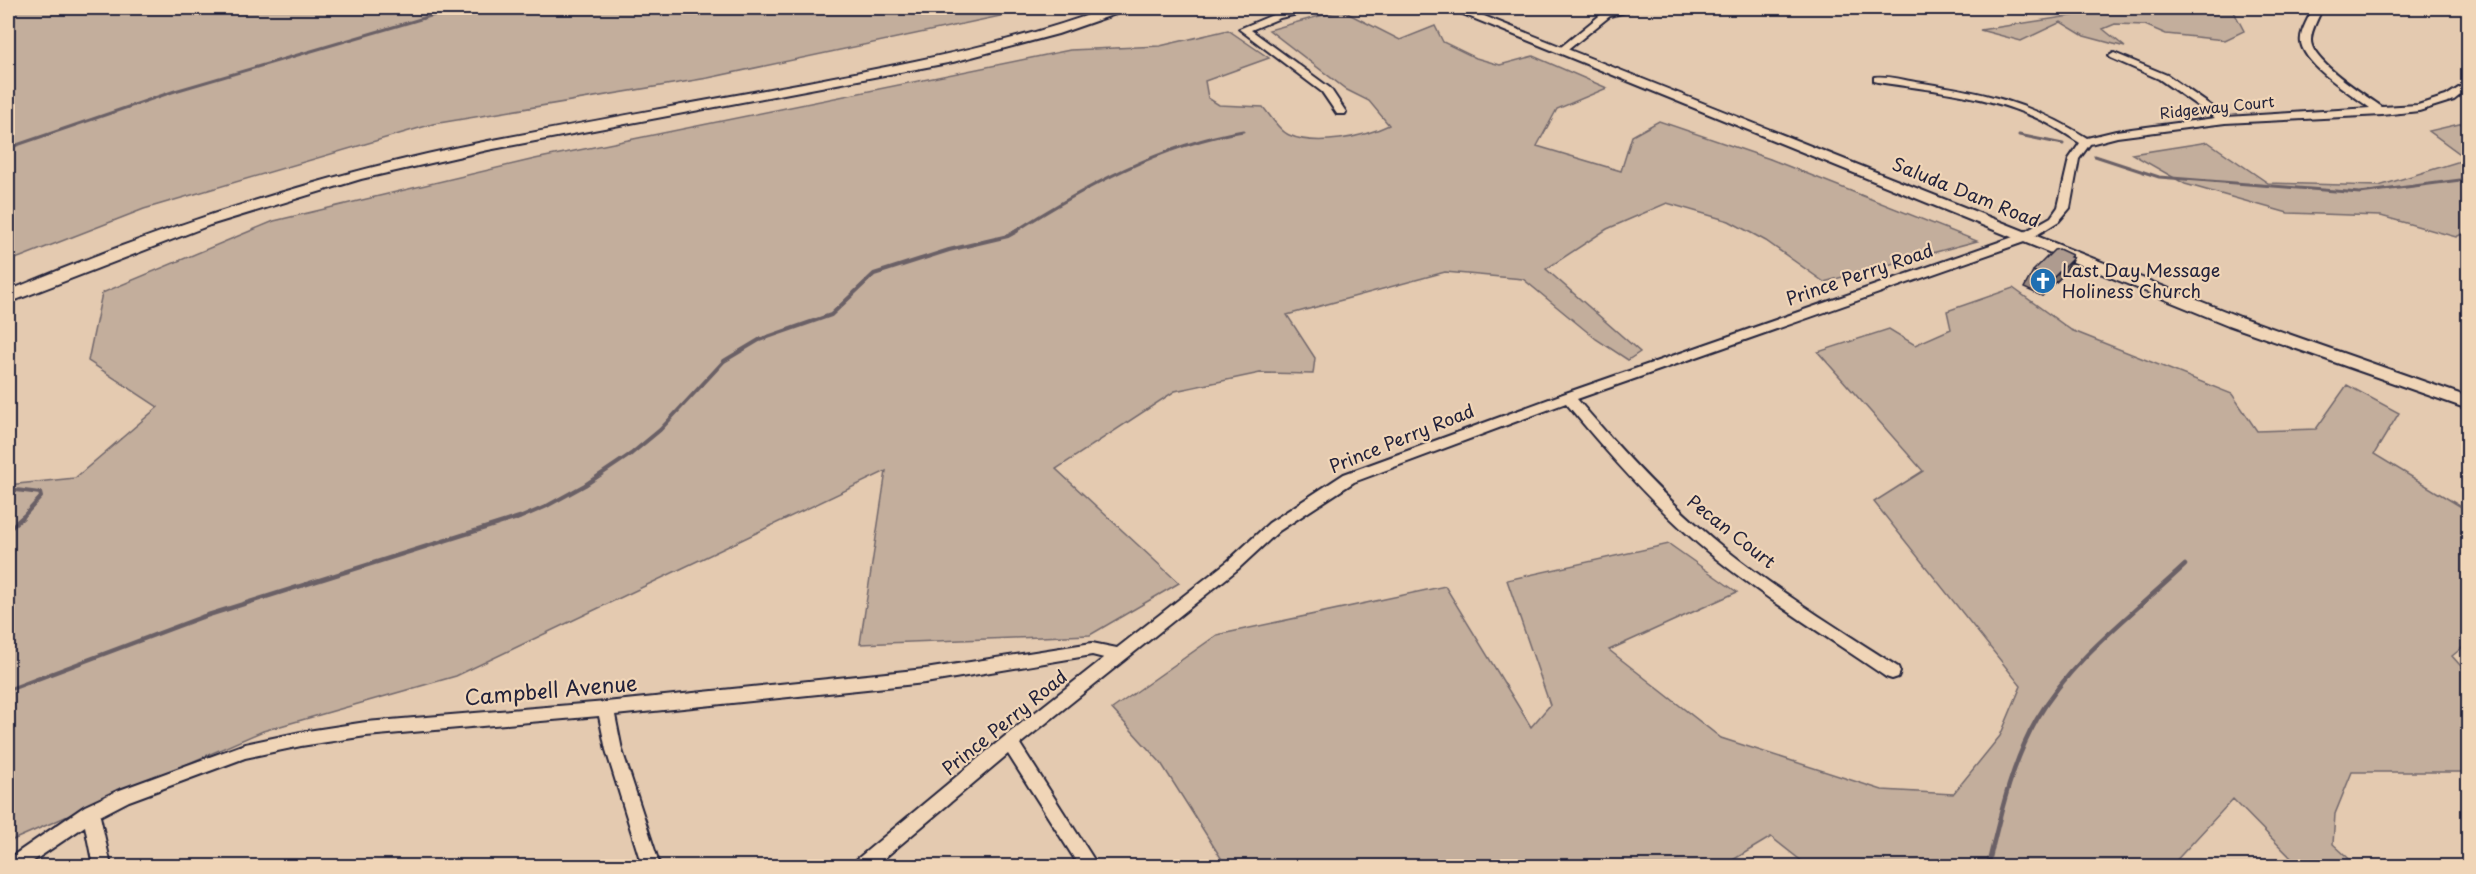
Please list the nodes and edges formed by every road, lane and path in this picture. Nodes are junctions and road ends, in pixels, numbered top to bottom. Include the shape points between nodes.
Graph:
1 (1119, 8) edge
2 (1319, 8) edge
3 (1454, 8) edge
4 (1594, 8) edge
5 (1635, 8) edge
6 (2317, 8) edge
7 (1607, 14) junction
8 (1561, 51) junction
9 (2114, 56) dead end
10 (1878, 79) dead end
11 (2469, 85) edge
12 (1341, 112) dead end
13 (2382, 112) junction
14 (2225, 120) junction
15 (2086, 142) junction
16 (2023, 238) junction
17 (8, 297) edge
18 (1569, 397) junction
19 (2468, 401) edge
20 (1120, 655) junction
21 (1892, 672) dead end
22 (606, 709) junction
23 (1010, 742) junction
24 (91, 812) junction
25 (12, 867) edge
26 (102, 867) edge
27 (651, 867) edge
28 (862, 867) edge
29 (1089, 867) edge

1 - 17 main road via 1046,35 916,67 406,163 198,224 85,264
2 - 12 street via 1278,16 1244,29 1326,90
3 - 8 street, Saluda Dam Road
4 - 7 street
5 - 7 street
6 - 13 street via 2308,29 2309,50
7 - 8 street
8 - 16 street, Saluda Dam Road
9 - 14 street via 2173,82
10 - 15 street via 2018,108 2050,120
11 - 13 street, Ridgeway Court via 2434,104
13 - 14 street, Ridgeway Court
14 - 15 street, Ridgeway Court via 2116,134
15 - 16 street via 2074,159 2064,208 2055,219
16 - 18 street, Prince Perry Road
16 - 19 street, Saluda Dam Road via 2234,321
18 - 20 street, Prince Perry Road via 1380,465 1324,492 1274,526 1233,565
18 - 21 street, Pecan Court via 1657,497 1721,553
20 - 22 street, Campbell Avenue via 1092,649 925,676
20 - 23 street, Prince Perry Road
22 - 24 street, Campbell Avenue via 366,729 301,739 245,751 123,796
22 - 27 street via 614,750
23 - 28 street, Prince Perry Road
23 - 29 street
24 - 25 street, Campbell Avenue
24 - 26 street

